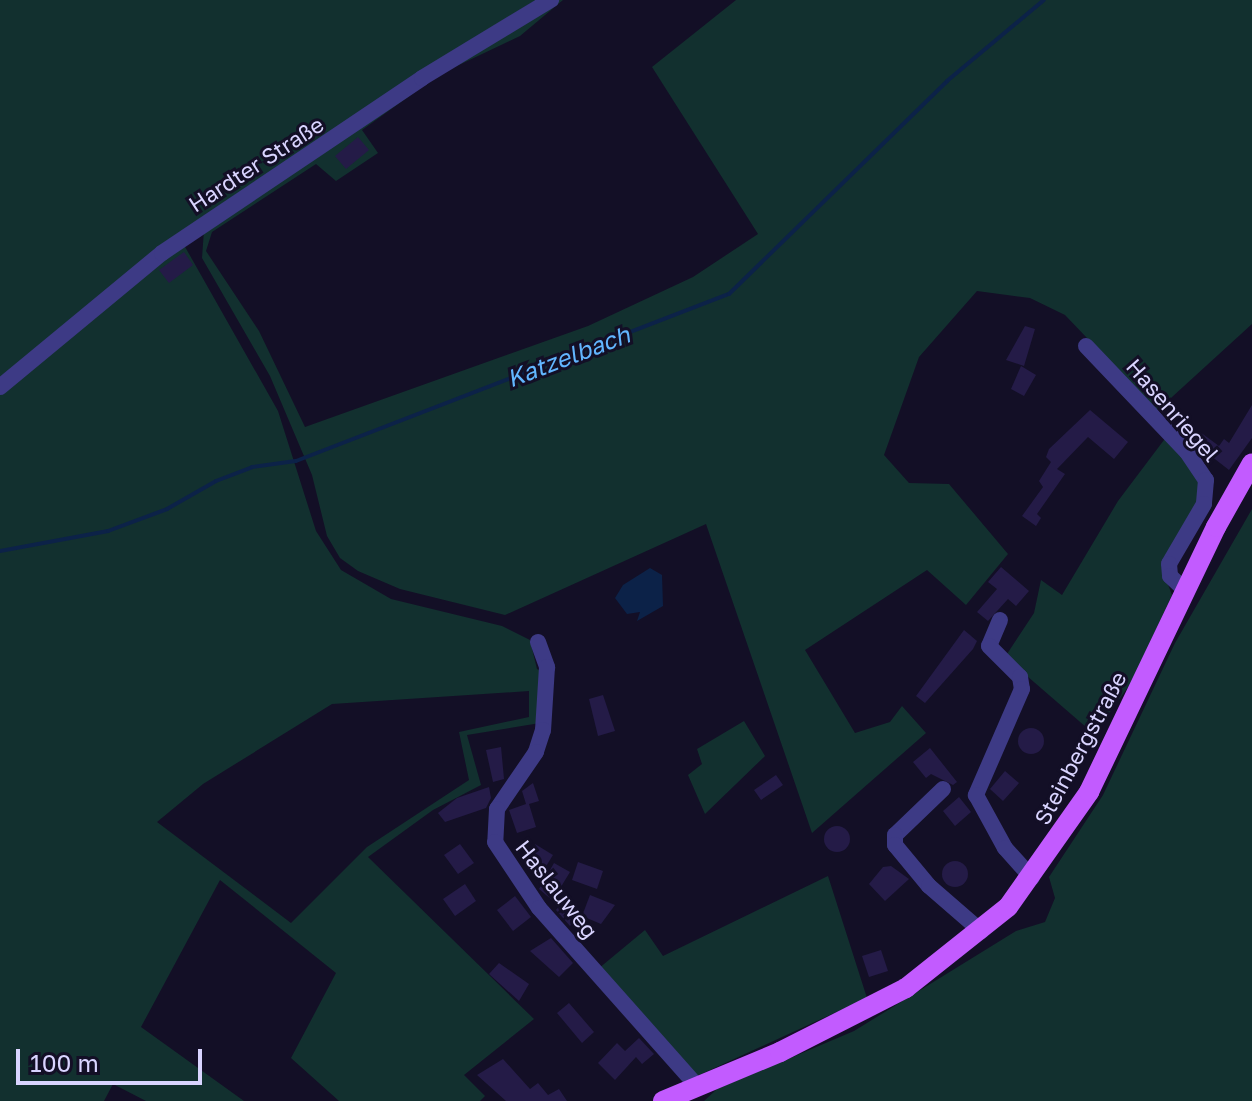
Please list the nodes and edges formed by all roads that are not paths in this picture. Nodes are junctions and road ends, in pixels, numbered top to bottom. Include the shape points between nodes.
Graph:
1 (551, 0) edge
2 (1086, 346) dead end
3 (0, 387) edge
4 (1252, 463) edge
5 (1185, 590) junction
6 (1000, 620) dead end
7 (538, 642) dead end
8 (943, 789) dead end
9 (1032, 878) junction
10 (981, 931) junction
11 (698, 1087) junction
12 (663, 1101) edge

1 - 3 street, Hardter Straße via 422,78 162,253
2 - 5 street, Hasenriegel via 1187,452 1206,480 1204,504 1169,564 1170,576
4 - 5 main road, Steinbergstraße
5 - 9 main road, Steinbergstraße via 1089,792
6 - 9 street via 989,646 1022,685 976,795 1005,848
7 - 11 street, Haslauweg via 547,667 543,730 536,752 497,809 495,842 539,908
8 - 10 street via 895,835 895,845 929,886
9 - 10 main road, Steinbergstraße
10 - 11 main road, Steinbergstraße via 906,988 823,1032
11 - 12 main road, Steinbergstraße

